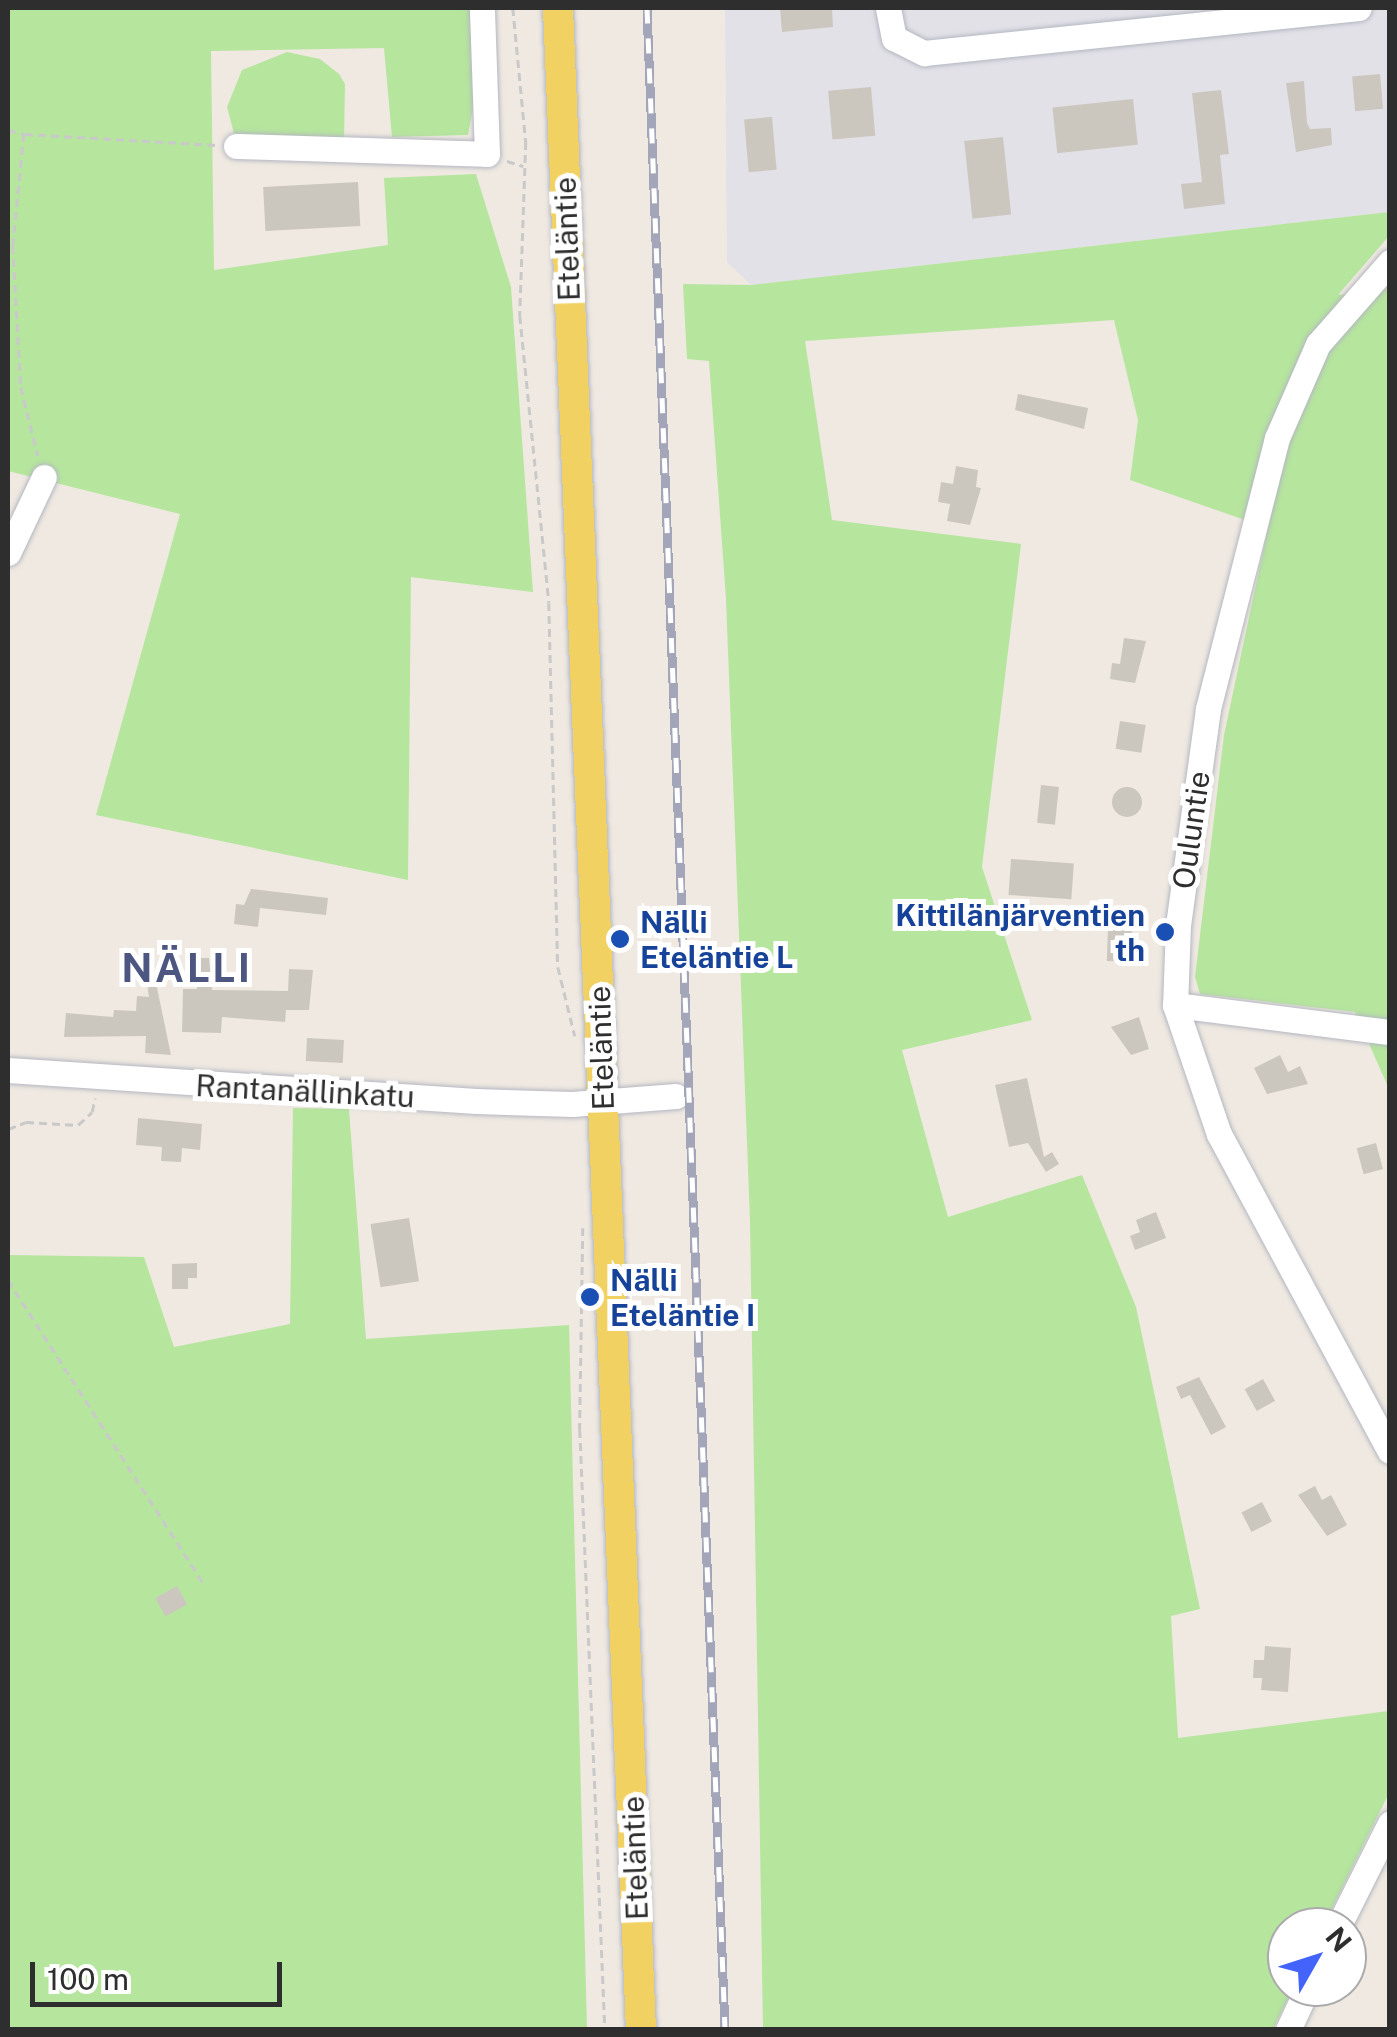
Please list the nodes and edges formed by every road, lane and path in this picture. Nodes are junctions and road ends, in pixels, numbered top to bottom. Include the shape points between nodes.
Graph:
1 (482, 8) edge
2 (513, 8) edge
3 (558, 8) edge
4 (888, 8) edge
5 (1360, 8) edge
6 (8, 130) edge
7 (24, 134) junction
8 (236, 146) joint
9 (1390, 262) edge
10 (44, 477) joint
11 (8, 552) edge
12 (1175, 1005) junction
13 (1390, 1032) edge
14 (576, 1037) dead end
15 (8, 1070) edge
16 (98, 1077) junction
17 (676, 1096) dead end
18 (603, 1099) junction
19 (8, 1129) edge
20 (583, 1227) dead end
21 (8, 1280) edge
22 (1390, 1451) edge
23 (203, 1583) dead end
24 (1390, 1822) edge
25 (1348, 1907) edge
26 (1299, 2007) edge
27 (605, 2030) edge
28 (641, 2030) edge
29 (1288, 2030) edge

1 - 8 street via 488,154
2 - 14 path via 526,142 520,316 549,603 558,967
3 - 18 main road, Eteläntie
4 - 5 street via 899,44 924,53
6 - 7 path
7 - 8 path
7 - 10 path via 13,246 20,387
9 - 12 street, Ouluntie via 1318,344 1277,438 1208,709 1178,925
10 - 11 street
12 - 13 street
12 - 22 street, Ouluntie via 1219,1134
15 - 16 street, Rantanällinkatu
16 - 18 street, Rantanällinkatu via 282,1092 572,1104
16 - 19 path via 84,1122
17 - 18 street, Rantanällinkatu
18 - 28 main road, Eteläntie
20 - 27 path via 580,1430
21 - 23 path
24 - 25 street
26 - 29 street

